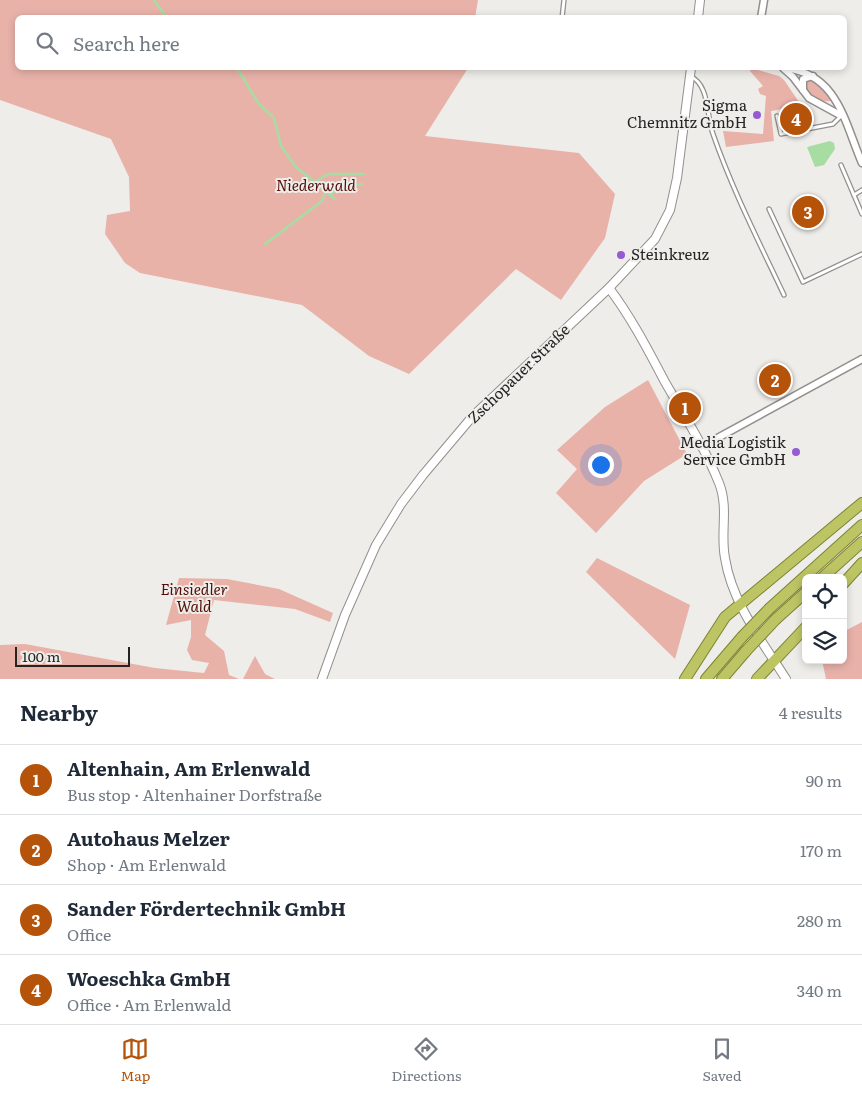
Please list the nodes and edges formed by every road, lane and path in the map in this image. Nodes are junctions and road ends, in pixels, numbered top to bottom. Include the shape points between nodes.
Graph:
1 (564, 0) edge
2 (700, 0) edge
3 (764, 0) edge
4 (562, 15) edge
5 (698, 15) edge
6 (762, 15) edge
7 (784, 70) edge
8 (800, 70) edge
9 (690, 72) edge
10 (814, 76) junction
11 (803, 90) junction
12 (777, 116) dead end
13 (842, 116) junction
14 (862, 163) edge
15 (841, 166) dead end
16 (862, 190) edge
17 (854, 195) junction
18 (769, 209) dead end
19 (862, 214) edge
20 (862, 254) edge
21 (609, 288) junction
22 (784, 294) dead end
23 (862, 359) edge
24 (701, 447) junction
25 (862, 502) edge
26 (862, 525) edge
27 (862, 542) edge
28 (862, 564) edge
29 (826, 574) edge
30 (847, 580) edge
31 (802, 596) edge
32 (739, 603) junction
33 (802, 631) edge
34 (775, 661) junction
35 (322, 679) edge
36 (684, 679) edge
37 (706, 679) edge
38 (722, 679) edge
39 (757, 679) edge
40 (786, 679) edge

1 - 4 lane
2 - 5 street
3 - 6 street
7 - 11 street
8 - 10 street
9 - 21 street, Zschopauer Straße via 670,210 655,240
9 - 22 lane via 702,86 712,132
10 - 11 street via 803,79
10 - 13 street via 831,91
11 - 13 street via 809,98
12 - 13 lane via 781,134 833,124
13 - 14 street
15 - 17 lane
16 - 17 lane
17 - 19 lane
18 - 20 lane via 803,282
21 - 24 street
21 - 35 street, Zschopauer Straße via 472,416 401,504 376,545
23 - 24 street
24 - 32 street via 723,500 724,556
25 - 32 highway via 753,595
26 - 37 highway, bridge via 770,608
27 - 29 highway
28 - 30 highway
31 - 38 highway, bridge via 776,619
32 - 34 street
32 - 36 highway via 725,617
33 - 34 highway
34 - 39 highway
34 - 40 street

